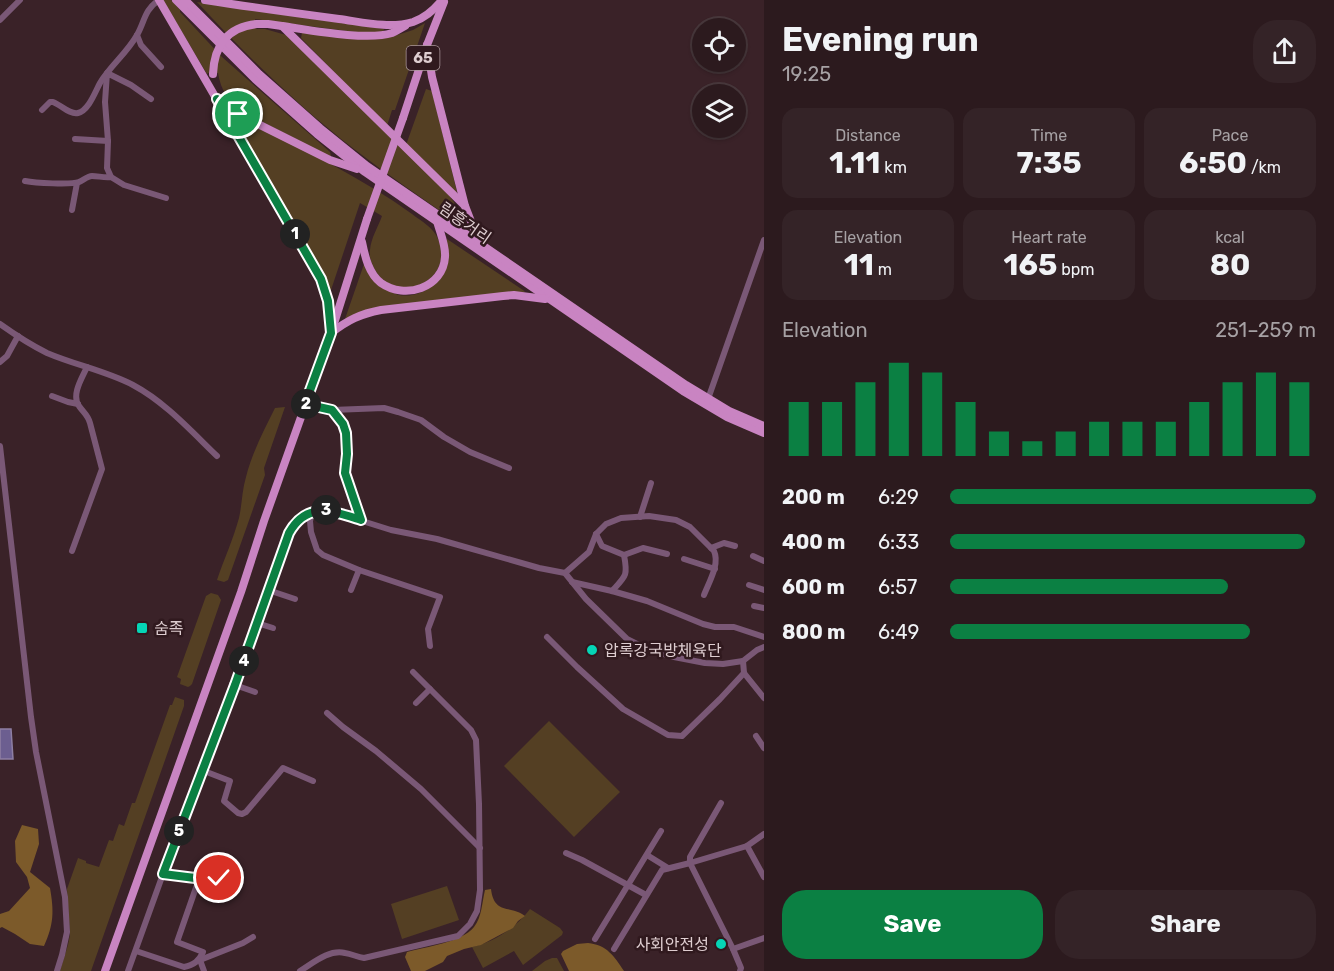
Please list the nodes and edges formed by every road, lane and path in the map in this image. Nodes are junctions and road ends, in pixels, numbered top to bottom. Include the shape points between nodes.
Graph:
1 (20, 0) edge
2 (159, 0) edge
3 (176, 0) edge
4 (185, 0) edge
5 (205, 0) edge
6 (443, 0) edge
7 (0, 20) edge
8 (413, 22) junction
9 (282, 26) junction
10 (137, 35) junction
11 (427, 45) junction
12 (161, 67) dead end
13 (107, 73) junction
14 (151, 99) dead end
15 (217, 99) junction
16 (42, 110) dead end
17 (75, 139) dead end
18 (108, 141) junction
19 (364, 172) junction
20 (111, 177) junction
21 (25, 182) dead end
22 (77, 183) junction
23 (166, 198) dead end
24 (465, 206) junction
25 (72, 210) dead end
26 (436, 221) junction
27 (764, 240) edge
28 (361, 241) junction
29 (479, 242) junction
30 (548, 299) junction
31 (0, 324) edge
32 (331, 333) junction
33 (18, 336) junction
34 (0, 362) edge
35 (87, 367) junction
36 (52, 396) dead end
37 (708, 399) junction
38 (78, 404) junction
39 (305, 404) junction
40 (332, 410) junction
41 (764, 426) edge
42 (764, 433) edge
43 (0, 446) edge
44 (217, 456) dead end
45 (510, 468) dead end
46 (651, 483) dead end
47 (312, 512) junction
48 (640, 517) junction
49 (361, 520) junction
50 (596, 534) junction
51 (735, 546) dead end
52 (711, 548) junction
53 (72, 551) dead end
54 (667, 554) dead end
55 (624, 555) junction
56 (753, 556) dead end
57 (684, 559) dead end
58 (764, 561) edge
59 (715, 568) junction
60 (359, 570) junction
61 (564, 573) junction
62 (572, 582) junction
63 (749, 585) dead end
64 (268, 590) junction
65 (351, 590) dead end
66 (764, 590) edge
67 (612, 591) junction
68 (704, 595) dead end
69 (295, 599) dead end
70 (754, 606) dead end
71 (764, 608) edge
72 (257, 623) junction
73 (273, 628) dead end
74 (764, 637) edge
75 (547, 638) dead end
76 (430, 646) dead end
77 (764, 647) edge
78 (743, 661) junction
79 (413, 672) dead end
80 (744, 673) junction
81 (235, 685) junction
82 (430, 689) junction
83 (255, 692) dead end
84 (764, 698) edge
85 (416, 703) dead end
86 (327, 712) dead end
87 (756, 736) dead end
88 (764, 748) edge
89 (204, 771) junction
90 (313, 781) dead end
91 (721, 803) dead end
92 (661, 831) dead end
93 (764, 834) edge
94 (747, 846) junction
95 (480, 848) junction
96 (566, 853) dead end
97 (647, 855) junction
98 (690, 863) junction
99 (668, 868) junction
100 (163, 874) junction
101 (764, 877) edge
102 (219, 878) dead end
103 (200, 879) junction
104 (628, 885) junction
105 (646, 896) junction
106 (253, 937) dead end
107 (764, 938) edge
108 (595, 939) dead end
109 (614, 949) dead end
110 (733, 949) junction
111 (136, 951) junction
112 (200, 960) junction
113 (57, 971) edge
114 (105, 971) edge
115 (128, 971) edge
116 (204, 971) edge
117 (300, 971) edge
118 (740, 971) edge

1 - 7 street
2 - 10 street via 148,10
2 - 15 main road
3 - 19 main road, 림흥거리 via 255,79
4 - 29 main road, 림흥거리 via 320,128
5 - 8 main road via 380,24
6 - 8 main road
6 - 11 main road, 65
8 - 9 main road via 393,32 363,36
9 - 15 main road, bridge via 248,25 232,31 222,42 215,55 213,74
9 - 24 main road
10 - 12 street
10 - 13 street
11 - 24 main road
11 - 28 main road, 65, bridge
13 - 14 street
13 - 16 street via 82,111 73,113 53,102
13 - 18 street
15 - 19 main road via 330,160
15 - 32 main road via 321,279
17 - 18 street
18 - 20 street via 107,168
19 - 26 main road, 림흥거리
20 - 22 street via 90,176
20 - 23 street
21 - 22 street
22 - 25 street
24 - 29 main road
26 - 28 main road via 445,249 443,267 432,282 414,291 391,289 381,283 369,267
26 - 30 main road, 림흥거리
27 - 37 street
28 - 32 main road, 65
29 - 37 main road, 림흥거리
30 - 32 main road via 503,296 368,312 351,318
30 - 42 main road, 림흥거리 via 683,392
31 - 33 street
32 - 39 main road, 65
33 - 34 street
33 - 35 street
35 - 38 street via 76,393
35 - 44 street via 150,396
36 - 38 street
37 - 41 main road, 림흥거리
38 - 53 street via 88,416 102,469
39 - 40 street
39 - 114 main road, 65
40 - 45 street via 384,408 398,412 421,420 470,452
40 - 49 street via 346,433 345,473
43 - 113 street via 34,740 65,897 67,932
46 - 48 street
47 - 49 street via 327,510
47 - 60 street via 311,532 316,550
47 - 64 street via 289,533
48 - 50 street via 621,518 606,524
48 - 52 street via 676,520 690,527
49 - 61 street
50 - 55 street via 602,546
50 - 61 street via 589,552
51 - 52 street via 724,543
52 - 59 street via 716,555
54 - 55 street via 643,548
55 - 67 street via 625,577
56 - 58 street
57 - 59 street
59 - 68 street
60 - 65 street
60 - 76 street via 440,597 428,629
61 - 62 street
62 - 67 street
62 - 78 street via 627,639 648,649 705,663
63 - 66 street
64 - 69 street
64 - 72 street
67 - 74 street via 703,624 734,627
70 - 71 street
72 - 73 street
72 - 81 street
75 - 80 street via 622,709 668,735 682,736
77 - 78 street
78 - 80 street
79 - 82 street
80 - 84 street
81 - 83 street
81 - 89 street
82 - 85 street
82 - 95 street via 476,740
86 - 95 street via 421,789
87 - 88 street
89 - 90 street via 230,781 224,801 242,814 283,768
89 - 100 street
91 - 98 street
92 - 97 street
93 - 94 street
94 - 98 street
94 - 101 street
95 - 117 street via 477,910 458,936 364,958 332,952
96 - 104 street
97 - 99 street
97 - 104 street
98 - 99 street
98 - 110 street
99 - 105 street via 662,870
100 - 103 street
100 - 111 street
102 - 103 street
103 - 112 street via 177,942 203,952
104 - 105 street
104 - 108 street
105 - 109 street
106 - 112 street
107 - 110 street
110 - 118 street
111 - 112 street via 184,967
111 - 115 street
112 - 116 street

